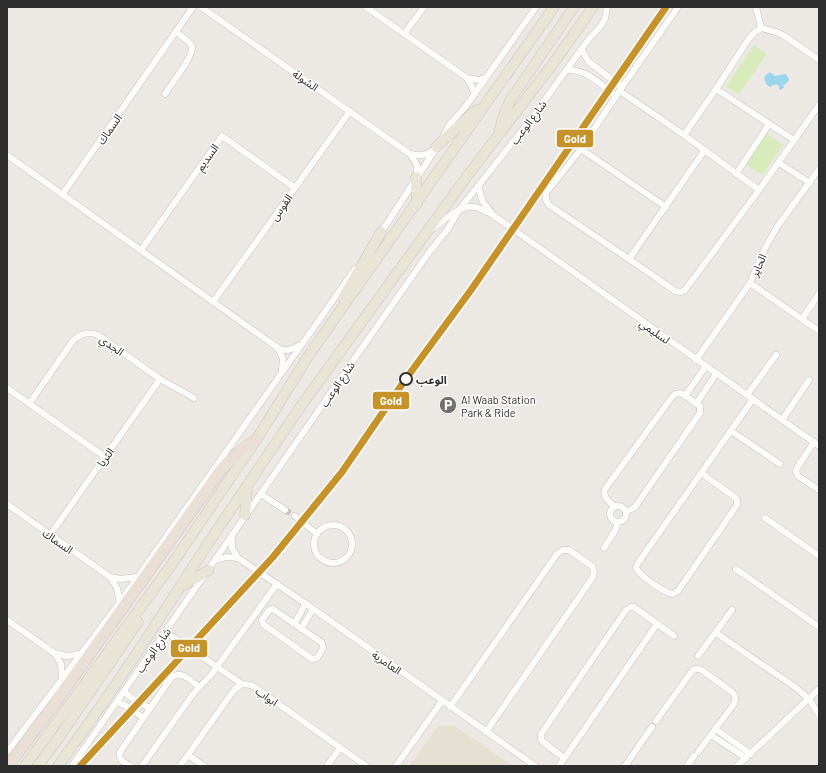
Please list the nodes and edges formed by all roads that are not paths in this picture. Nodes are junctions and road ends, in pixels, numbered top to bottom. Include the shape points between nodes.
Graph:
1 (193, 7) edge
2 (201, 7) edge
3 (366, 7) edge
4 (424, 7) edge
5 (536, 7) edge
6 (554, 7) edge
7 (574, 7) edge
8 (593, 7) edge
9 (607, 7) edge
10 (678, 7) edge
11 (756, 7) edge
12 (761, 28) junction
13 (176, 32) junction
14 (404, 34) junction
15 (581, 49) junction
16 (819, 60) edge
17 (567, 70) junction
18 (487, 77) junction
19 (467, 78) junction
20 (716, 89) junction
21 (619, 91) junction
22 (165, 94) dead end
23 (475, 94) junction
24 (492, 95) junction
25 (819, 105) edge
26 (350, 111) junction
27 (769, 124) junction
28 (684, 135) junction
29 (499, 137) junction
30 (794, 140) junction
31 (436, 147) junction
32 (581, 149) junction
33 (704, 151) junction
34 (410, 154) junction
35 (7, 155) edge
36 (779, 163) junction
37 (819, 169) edge
38 (736, 174) junction
39 (416, 177) junction
40 (810, 183) junction
41 (478, 186) junction
42 (295, 188) junction
43 (759, 190) junction
44 (62, 194) junction
45 (417, 204) junction
46 (666, 207) junction
47 (459, 210) junction
48 (493, 215) junction
49 (381, 232) junction
50 (428, 232) junction
51 (141, 250) junction
52 (629, 259) junction
53 (750, 283) junction
54 (819, 294) edge
55 (213, 302) junction
56 (802, 319) junction
57 (819, 332) edge
58 (301, 344) junction
59 (278, 348) junction
60 (309, 355) junction
61 (776, 355) dead end
62 (696, 360) junction
63 (706, 366) junction
64 (281, 371) junction
65 (716, 374) junction
66 (160, 379) junction
67 (809, 380) dead end
68 (7, 388) edge
69 (747, 395) junction
70 (685, 396) junction
71 (194, 398) dead end
72 (753, 399) junction
73 (29, 404) junction
74 (696, 404) junction
75 (782, 420) junction
76 (730, 431) junction
77 (256, 440) junction
78 (816, 444) edge
79 (105, 457) junction
80 (780, 464) dead end
81 (701, 473) junction
82 (247, 485) junction
83 (819, 490) edge
84 (261, 494) junction
85 (7, 504) edge
86 (615, 507) junction
87 (285, 510) tunnel mouth
88 (626, 512) junction
89 (245, 516) junction
90 (295, 516) tunnel mouth
91 (765, 518) dead end
92 (618, 522) junction
93 (317, 534) junction
94 (50, 535) junction
95 (232, 536) junction
96 (604, 548) dead end
97 (819, 556) edge
98 (238, 558) junction
99 (216, 560) junction
100 (170, 567) junction
101 (736, 569) dead end
102 (209, 570) junction
103 (110, 577) junction
104 (136, 577) junction
105 (277, 584) junction
106 (179, 588) junction
107 (120, 602) junction
108 (305, 603) junction
109 (313, 609) junction
110 (732, 610) dead end
111 (7, 620) edge
112 (294, 624) junction
113 (657, 624) junction
114 (819, 627) edge
115 (301, 629) junction
116 (166, 632) junction
117 (716, 633) junction
118 (674, 636) dead end
119 (54, 653) junction
120 (79, 654) junction
121 (698, 656) dead end
122 (217, 667) junction
123 (62, 678) junction
124 (242, 684) junction
125 (199, 687) junction
126 (819, 689) edge
127 (124, 692) junction
128 (809, 699) junction
129 (442, 701) junction
130 (118, 702) junction
131 (450, 707) junction
132 (150, 708) junction
133 (819, 715) edge
134 (143, 718) junction
135 (656, 721) dead end
136 (652, 727) dead end
137 (715, 729) junction
138 (486, 732) junction
139 (711, 735) junction
140 (340, 748) junction
141 (7, 752) edge
142 (751, 754) junction
143 (188, 755) junction
144 (564, 758) junction
145 (746, 758) junction
146 (77, 760) junction
147 (8, 766) edge
148 (25, 766) edge
149 (38, 766) edge
150 (58, 766) edge
151 (72, 766) edge
152 (86, 766) edge
153 (131, 766) edge
154 (142, 766) edge
155 (180, 766) edge
156 (204, 766) edge
157 (328, 766) edge
158 (366, 766) edge
159 (396, 766) edge
160 (535, 766) edge
161 (559, 766) edge
162 (625, 766) edge
163 (687, 766) edge
164 (738, 766) edge

1 - 13 street, السماك
2 - 26 street, الشولة
3 - 14 street
4 - 14 street
5 - 18 street
6 - 24 main road
7 - 29 main road via 511,99 503,117
8 - 29 main road, شارع الوعب
9 - 15 street, شارع الوعب via 603,23
10 - 21 street
11 - 12 street
12 - 16 street via 783,35
12 - 20 street via 748,40
13 - 22 street via 189,42 192,50
13 - 44 street, السماك
14 - 19 street
15 - 17 street, شارع الوعب
15 - 21 street via 591,64
17 - 21 street via 585,74
17 - 41 street, شارع الوعب
18 - 19 street via 478,80
18 - 23 street
19 - 23 street
20 - 27 street
20 - 28 street
21 - 28 street
21 - 32 street
23 - 31 street via 449,125
24 - 31 main road
24 - 45 main road
25 - 30 street
26 - 34 street, الشولة
26 - 42 street, القوس
27 - 30 street
27 - 38 street
28 - 33 street
29 - 50 main road, شارع الوعب via 468,175
30 - 36 street
31 - 34 street via 425,155
31 - 39 street
32 - 46 street
32 - 52 street via 546,193 546,203
33 - 38 street
33 - 46 street
34 - 39 street via 417,165
35 - 44 street
36 - 40 street
36 - 43 street
37 - 40 street, الحاير
38 - 43 street
39 - 45 main road
39 - 49 street
40 - 53 street, الحاير via 776,227
41 - 47 street, شارع الوعب
41 - 48 street, لسليمي via 483,202
42 - 51 street, السديم via 222,136
42 - 55 street, القوس
43 - 52 street via 683,291 675,291
44 - 51 street
45 - 60 main road
46 - 52 street
47 - 48 street, لسليمي via 475,207
47 - 50 street
47 - 84 street, شارع الوعب
48 - 62 street, لسليمي
49 - 58 street
49 - 60 main road
50 - 82 main road, شارع الوعب via 301,406
51 - 55 street
53 - 56 street
53 - 62 street, الحاير
54 - 56 street
55 - 59 street
56 - 57 street
58 - 59 street via 284,351
58 - 64 street
59 - 64 street via 284,359
60 - 77 main road
61 - 69 street
62 - 63 street, لسليمي
63 - 65 street, لسليمي
63 - 70 street
64 - 104 street
65 - 69 street, لسليمي
65 - 74 street
66 - 71 street, الجدي
66 - 73 street, الجدي via 98,335 88,333 72,342
66 - 79 street, الثريا
67 - 75 street
68 - 73 street
69 - 72 street, لسليمي
70 - 74 street
70 - 86 street via 678,393 672,397 608,486 604,493
72 - 75 street, لسليمي
72 - 76 street
73 - 79 street
74 - 88 street via 701,408 700,413 635,507
75 - 78 street, لسليمي
76 - 80 street
76 - 81 street
77 - 100 main road
77 - 147 highway via 240,450 221,470
78 - 83 street via 796,468 796,472
79 - 94 street, الثريا
81 - 81 street via 636,568 666,593 678,591 737,505 736,498
82 - 89 main road
82 - 106 main road, شارع الوعب
84 - 87 street
84 - 89 street, شارع الوعب
85 - 94 street, السماك
86 - 88 street via 623,508
86 - 92 street via 611,510 610,516
88 - 92 street via 625,518
89 - 95 street, شارع الوعب
90 - 93 street
91 - 97 street
92 - 96 street
93 - 93 street via 314,542 315,552 320,559 338,563 346,559 352,551 353,542 349,533 342,527 324,527
94 - 103 street, السماك
95 - 98 street via 232,548
95 - 99 street, شارع الوعب
98 - 99 street via 226,557
98 - 105 street, العامرية
99 - 102 street, شارع الوعب
100 - 148 main road
100 - 149 main road via 154,599
101 - 114 street
102 - 106 main road
102 - 116 street, شارع الوعب
103 - 104 street
103 - 107 street, السماك via 117,588
104 - 107 street
105 - 108 street, العامرية
105 - 122 street
106 - 150 main road, شارع الوعب
107 - 120 street
108 - 109 street, العامرية
108 - 112 street
109 - 115 street
109 - 129 street, العامرية
110 - 117 street
111 - 119 street
112 - 115 street
112 - 115 street via 273,610 269,610 262,622 312,659 316,659 323,645
113 - 118 street
113 - 144 street
113 - 144 street via 634,607 626,610 541,734 543,742
116 - 122 street, ابواب
116 - 127 street, شارع الوعب
117 - 121 street
117 - 128 street
119 - 120 street via 66,656
119 - 123 street via 61,664
120 - 123 street
122 - 124 street, ابواب
122 - 125 street
123 - 141 street
124 - 140 street, ابواب via 256,688
124 - 143 street via 234,690
125 - 132 street via 182,675 175,674
125 - 154 street
126 - 128 street
127 - 130 street, شارع الوعب
127 - 132 street
128 - 133 street
128 - 142 street
129 - 131 street, العامرية
129 - 159 street
130 - 134 street
130 - 146 street, شارع الوعب
131 - 138 street, العامرية
131 - 138 street via 557,554 569,550 587,562 594,572 592,577
132 - 134 street
134 - 153 street via 119,755
135 - 137 street via 692,671 700,668 735,695 734,704
136 - 162 street
137 - 139 street
137 - 142 street
138 - 160 street, العامرية
139 - 145 street
139 - 163 street
140 - 157 street
140 - 158 street, ابواب
142 - 145 street
143 - 155 street
143 - 156 street
144 - 161 street
145 - 164 street
146 - 151 street, شارع الوعب
146 - 152 street

